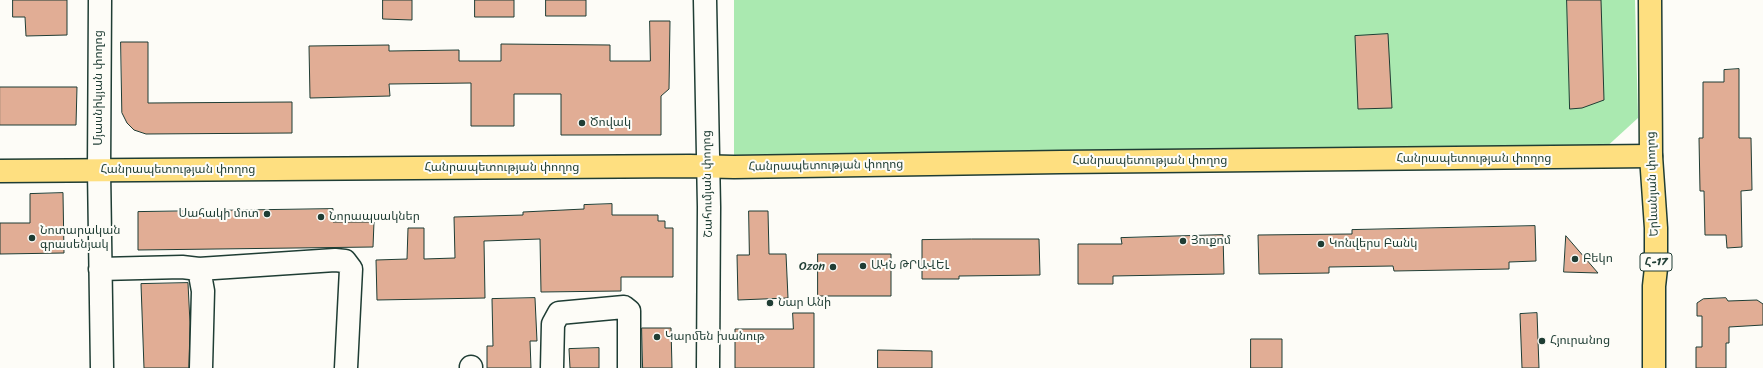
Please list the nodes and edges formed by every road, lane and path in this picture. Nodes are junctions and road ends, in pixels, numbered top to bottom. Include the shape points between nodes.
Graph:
1 (100, 0) edge
2 (705, 0) edge
3 (1650, 0) edge
4 (1651, 156) junction
5 (708, 167) junction
6 (99, 170) junction
7 (0, 171) edge
8 (100, 269) junction
9 (199, 270) junction
10 (102, 368) edge
11 (201, 368) edge
12 (346, 368) edge
13 (552, 368) edge
14 (629, 368) edge
15 (708, 368) edge
16 (1654, 368) edge

1 - 6 street, Մյասնիկյան փողոց
2 - 5 street, Շահումյան փողոց
3 - 4 main road, Երևանյան փողոց / Հ-17
4 - 5 main road, Հանրապետության փողոց
4 - 16 main road, Երևանյան փողոց / Հ-17 via 1656,228
5 - 6 main road, Հանրապետության փողոց
5 - 15 street, Շահումյան փողոց
6 - 7 main road, Հանրապետության փողոց
6 - 8 street, Մյասնիկյան փողոց
8 - 9 street via 182,267
8 - 10 street, Մյասնիկյան փողոց
9 - 11 street via 203,291
9 - 12 street via 345,261 351,269
13 - 14 street via 553,324 559,313 624,307 629,311

